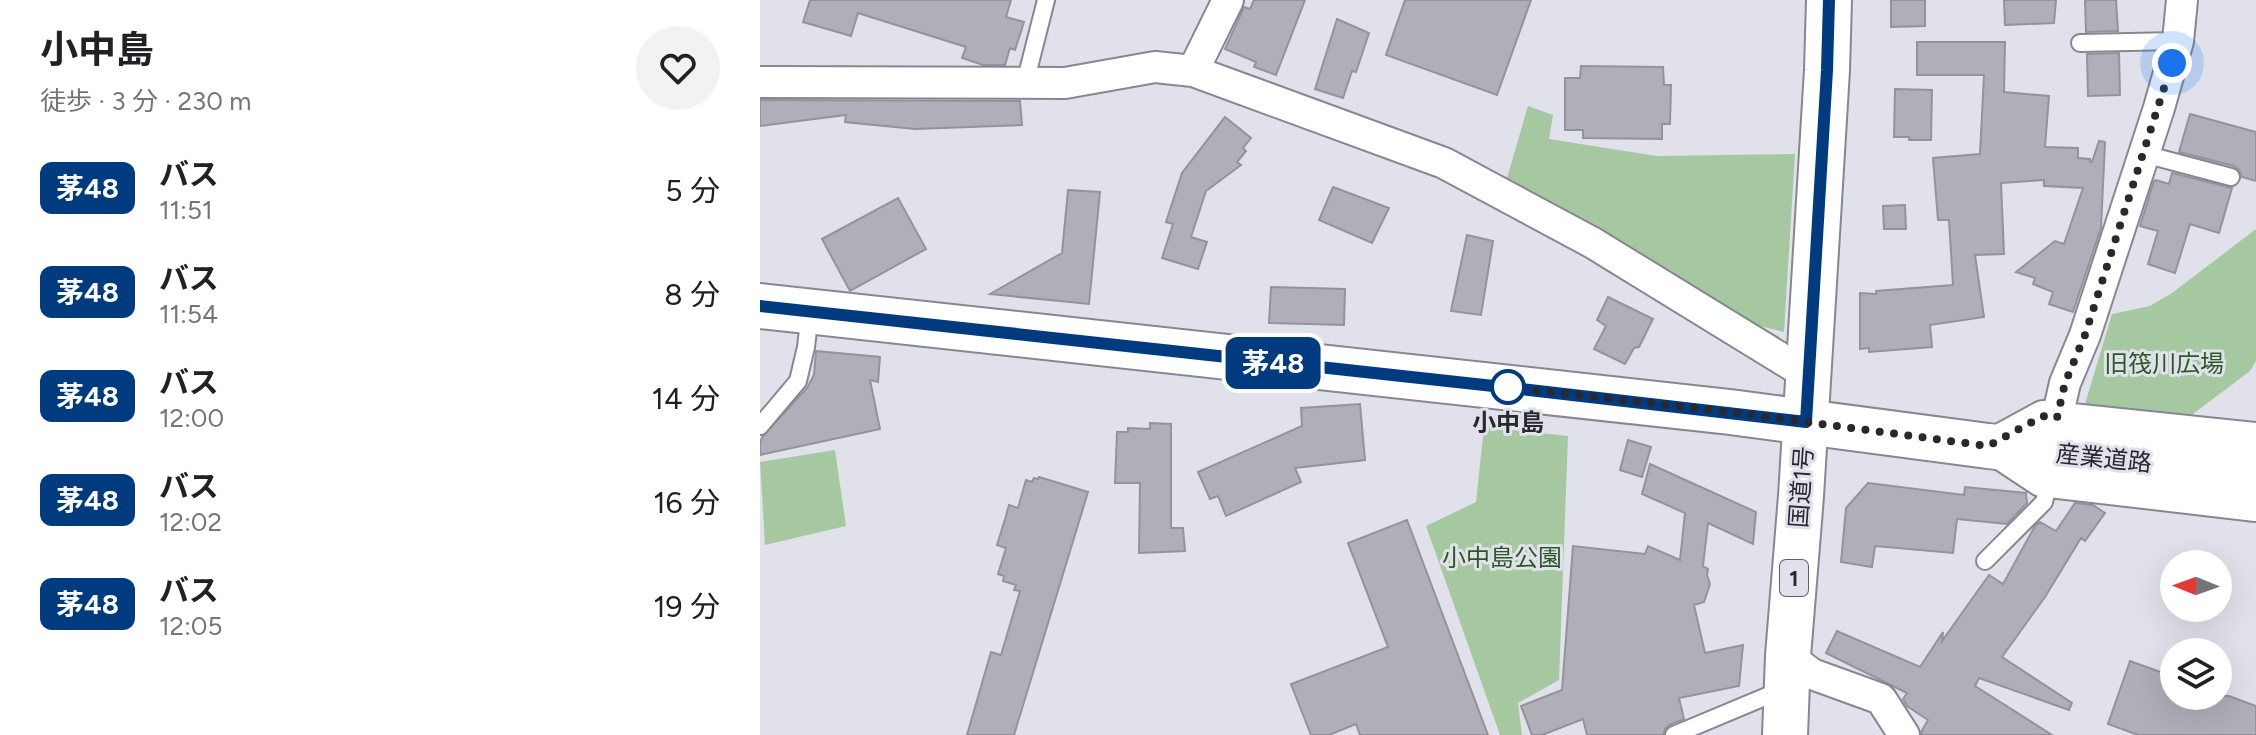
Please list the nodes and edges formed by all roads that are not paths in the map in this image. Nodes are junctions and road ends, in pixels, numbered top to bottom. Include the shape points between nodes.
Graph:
1 (1046, 0) edge
2 (1228, 0) edge
3 (1829, 0) edge
4 (2182, 0) edge
5 (2178, 41) junction
6 (2080, 43) dead end
7 (1193, 71) junction
8 (760, 82) edge
9 (1025, 83) junction
10 (2144, 154) junction
11 (2231, 177) dead end
12 (760, 306) edge
13 (810, 312) junction
14 (1808, 375) junction
15 (2057, 418) junction
16 (1806, 422) junction
17 (760, 426) edge
18 (2256, 438) edge
19 (1988, 446) junction
20 (2256, 474) edge
21 (2049, 481) junction
22 (2256, 506) edge
23 (1985, 561) dead end
24 (1787, 672) junction
25 (1674, 735) edge
26 (1785, 735) edge
27 (1904, 735) edge

1 - 9 lane
2 - 7 street
3 - 14 main road, 国道1号 / 1
4 - 5 street
5 - 6 lane
5 - 10 street
7 - 9 street via 1155,67 1065,83
7 - 14 street via 1444,163 1593,243
8 - 9 street
10 - 11 lane
10 - 15 street
12 - 13 main road, 産業道路
13 - 16 main road, 産業道路
13 - 17 lane via 798,381
14 - 16 main road, 国道1号 / 1
15 - 18 street
15 - 19 street via 2043,416
16 - 19 main road, 産業道路
16 - 24 main road, 国道1号 / 1
19 - 20 main road, 産業道路
19 - 21 street
21 - 22 street
21 - 23 lane via 2044,502
24 - 25 lane
24 - 26 main road, 国道1号 / 1
24 - 27 street via 1812,674 1881,699

